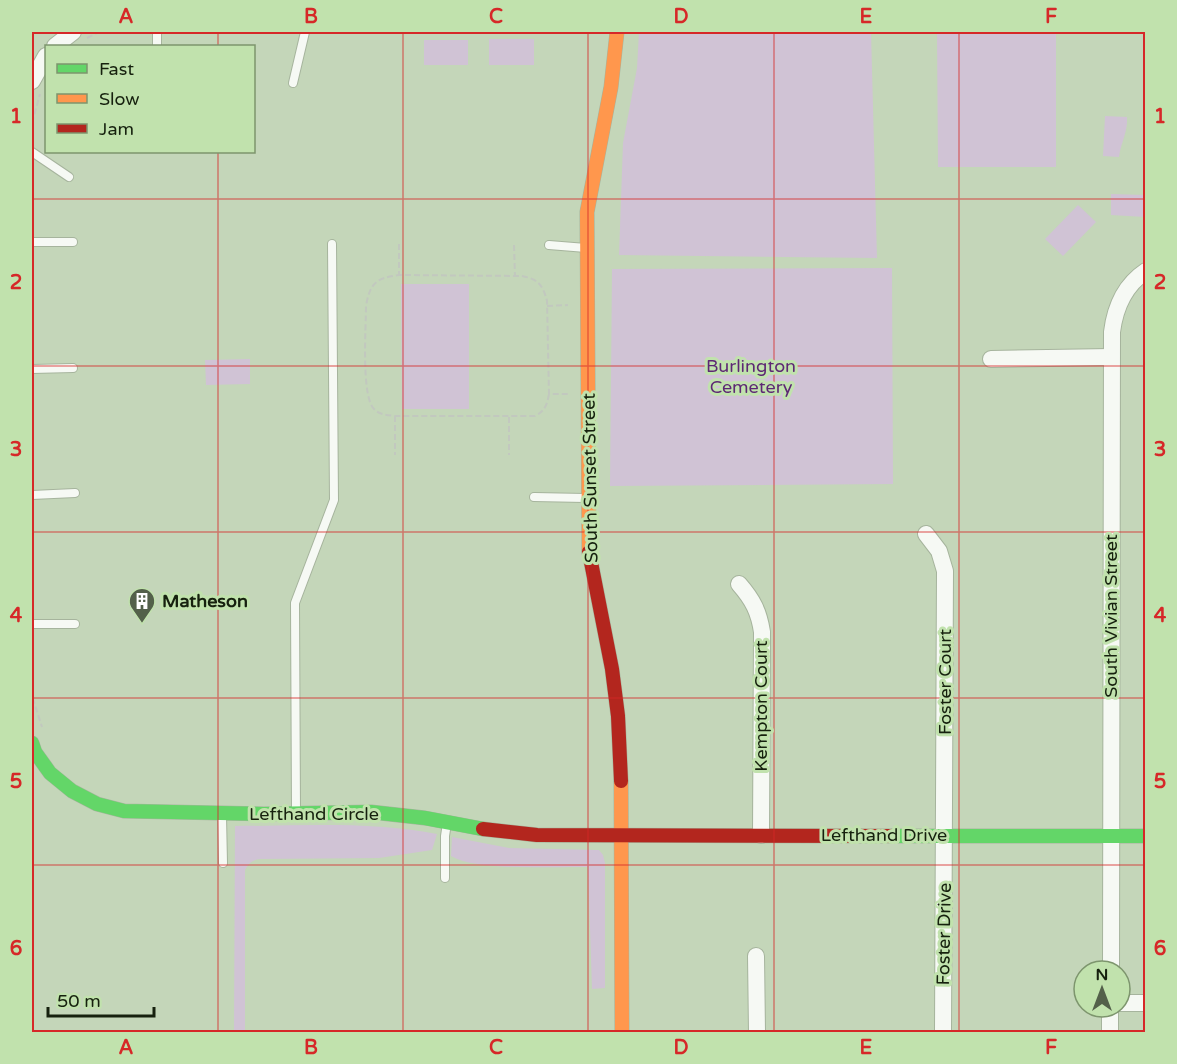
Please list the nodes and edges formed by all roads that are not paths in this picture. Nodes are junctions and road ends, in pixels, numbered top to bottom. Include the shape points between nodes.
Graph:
1 (70, 32) edge
2 (305, 32) edge
3 (618, 32) edge
4 (56, 45) edge
5 (45, 58) edge
6 (32, 81) edge
7 (293, 83) dead end
8 (32, 153) edge
9 (69, 177) dead end
10 (32, 242) edge
11 (73, 242) dead end
12 (332, 244) dead end
13 (549, 245) dead end
14 (587, 248) junction
15 (1146, 271) edge
16 (1111, 357) junction
17 (992, 359) dead end
18 (73, 368) dead end
19 (32, 369) edge
20 (75, 493) dead end
21 (32, 495) edge
22 (534, 497) dead end
23 (588, 498) junction
24 (926, 534) dead end
25 (739, 584) dead end
26 (32, 624) edge
27 (75, 624) dead end
28 (33, 750) edge
29 (222, 813) junction
30 (296, 814) junction
31 (448, 822) junction
32 (622, 835) junction
33 (761, 835) junction
34 (945, 836) junction
35 (1112, 836) junction
36 (1146, 836) edge
37 (223, 863) dead end
38 (445, 879) dead end
39 (756, 956) dead end
40 (1111, 959) edge
41 (622, 1032) edge
42 (757, 1032) edge
43 (943, 1032) edge

1 - 4 street
2 - 7 lane
3 - 14 street, South Sunset Street via 587,212
5 - 6 street
8 - 9 lane
10 - 11 lane
12 - 30 lane via 334,500 295,603
13 - 14 lane
14 - 23 street, South Sunset Street
15 - 16 street, South Vivian Street via 1122,296 1113,320
16 - 17 street
16 - 35 street, South Vivian Street
18 - 19 lane
20 - 21 lane
22 - 23 lane
23 - 32 street, South Sunset Street via 589,553 615,688
24 - 34 street, Foster Court via 939,551 945,570
25 - 33 street, Kempton Court via 759,613 762,632
26 - 27 lane
28 - 29 street, Lefthand Circle via 50,773 97,804 124,811
29 - 30 street, Lefthand Circle
29 - 37 lane
30 - 31 street, Lefthand Circle via 371,812
31 - 32 street, Lefthand Circle via 537,835
31 - 38 lane
32 - 33 street, Lefthand Drive
32 - 41 street, South Sunset Street
33 - 34 street, Lefthand Drive
34 - 35 street, Lefthand Drive
34 - 43 street, Foster Drive
35 - 36 street, Lefthand Drive
35 - 40 street, South Vivian Street
39 - 42 street

